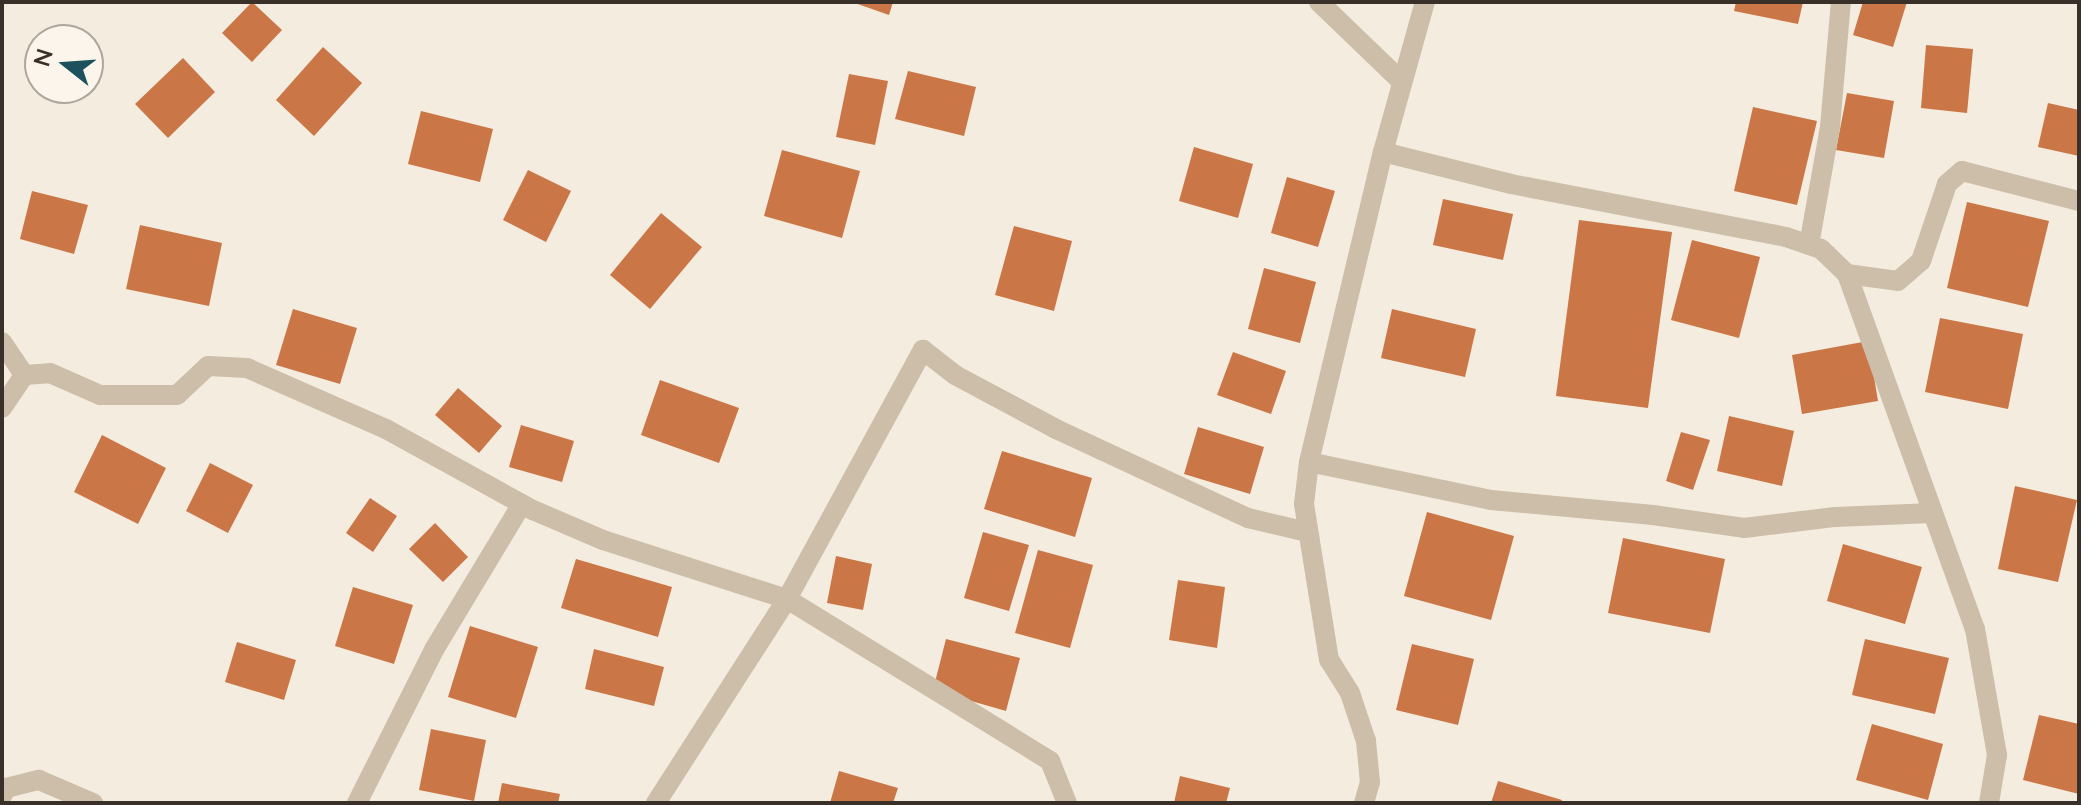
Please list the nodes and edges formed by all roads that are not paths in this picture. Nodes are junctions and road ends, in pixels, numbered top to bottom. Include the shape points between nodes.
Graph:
1 (1319, 2) edge
2 (1425, 2) edge
3 (1841, 2) edge
4 (1402, 82) junction
5 (1383, 152) junction
6 (2079, 201) edge
7 (1809, 245) junction
8 (1847, 274) junction
9 (2, 342) edge
10 (24, 375) junction
11 (2, 408) edge
12 (1309, 462) junction
13 (522, 504) junction
14 (1933, 513) junction
15 (1307, 532) junction
16 (787, 599) junction
17 (2, 796) edge
18 (93, 803) edge
19 (357, 803) edge
20 (656, 803) edge
21 (1067, 803) edge
22 (1364, 803) edge
23 (1989, 803) edge

1 - 4 street
2 - 4 street
3 - 7 street via 1830,127
4 - 5 street
5 - 7 street
5 - 12 street
6 - 8 street via 1962,171 1947,184 1921,261 1898,281
7 - 8 street via 1821,249
8 - 14 street
9 - 10 street
10 - 11 street
10 - 13 street via 50,373 100,395 177,395 208,366 247,368 386,429
12 - 14 street via 1491,500 1744,528
12 - 15 street
13 - 16 street via 603,540
13 - 19 street via 435,648
14 - 23 street via 1975,629 1997,755
15 - 16 street via 1248,518 1056,429 955,375 923,350
15 - 22 street via 1329,660 1350,693 1366,741 1370,782
16 - 20 street
16 - 21 street via 1050,761
17 - 18 street via 6,788 39,780

